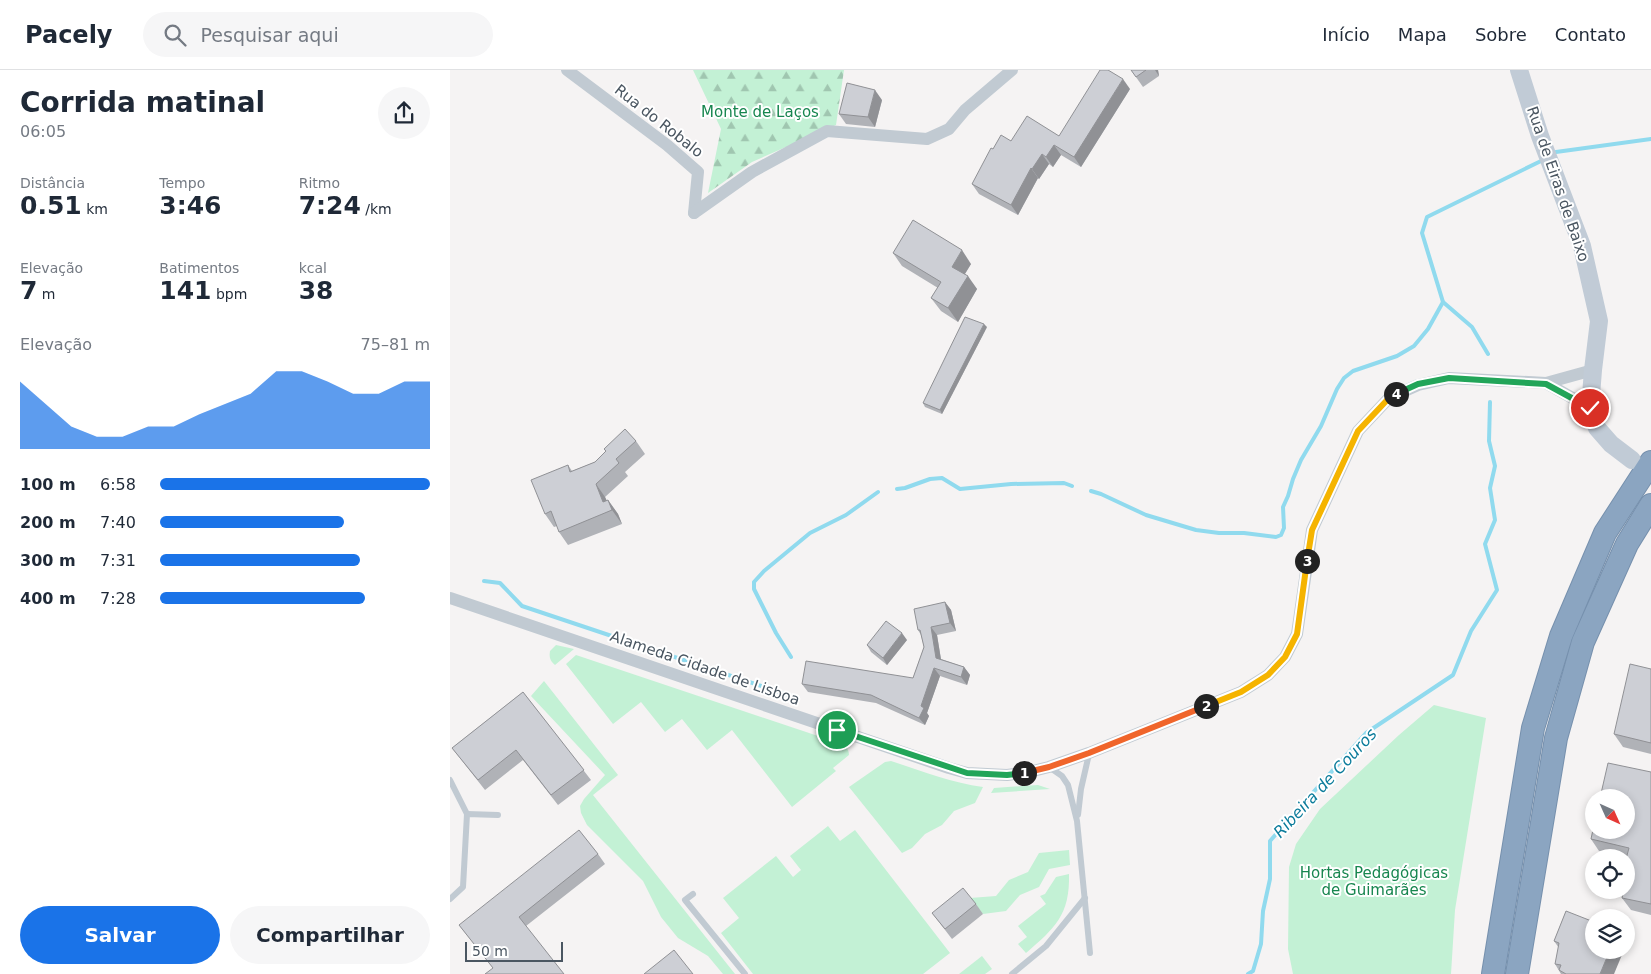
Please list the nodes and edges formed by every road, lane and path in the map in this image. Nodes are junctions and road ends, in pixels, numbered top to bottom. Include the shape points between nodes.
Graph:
1 (568, 70) edge
2 (1012, 70) edge
3 (1519, 70) edge
4 (1593, 370) junction
5 (1546, 384) junction
6 (1590, 408) junction
7 (1642, 461) edge
8 (1651, 506) edge
9 (450, 598) edge
10 (1089, 753) junction
11 (1049, 767) junction
12 (450, 780) edge
13 (467, 814) junction
14 (498, 815) dead end
15 (1077, 821) junction
16 (693, 894) dead end
17 (1085, 898) junction
18 (450, 899) edge
19 (1090, 953) dead end
20 (745, 974) edge
21 (1012, 974) edge
22 (1493, 974) edge
23 (1517, 974) edge

1 - 2 street, Rua do Robalo via 698,172 694,213 752,172 827,131 927,139 949,129 965,110
3 - 4 street, Rua de Eiras de Baixo via 1582,246 1600,321
4 - 5 street, Alameda Cidade de Lisboa
4 - 6 street, Rua de Eiras de Baixo
5 - 6 street, Alameda Cidade de Lisboa
5 - 10 street, Alameda Cidade de Lisboa via 1449,378 1418,384 1389,398 1358,431 1312,530 1297,634 1285,657 1268,675 1241,692
6 - 7 street, Rua de Eiras de Baixo via 1598,428 1611,444
7 - 22 highway via 1605,533 1561,636 1533,728
8 - 23 highway via 1628,544 1583,642 1556,738
9 - 11 street, Alameda Cidade de Lisboa via 949,768 967,773 1007,775
10 - 11 street, Alameda Cidade de Lisboa
10 - 15 lane
11 - 15 lane via 1068,785
12 - 13 lane
13 - 14 lane
13 - 18 lane via 463,887
15 - 17 lane
16 - 20 lane via 685,900
17 - 19 lane
17 - 21 lane via 1046,946

